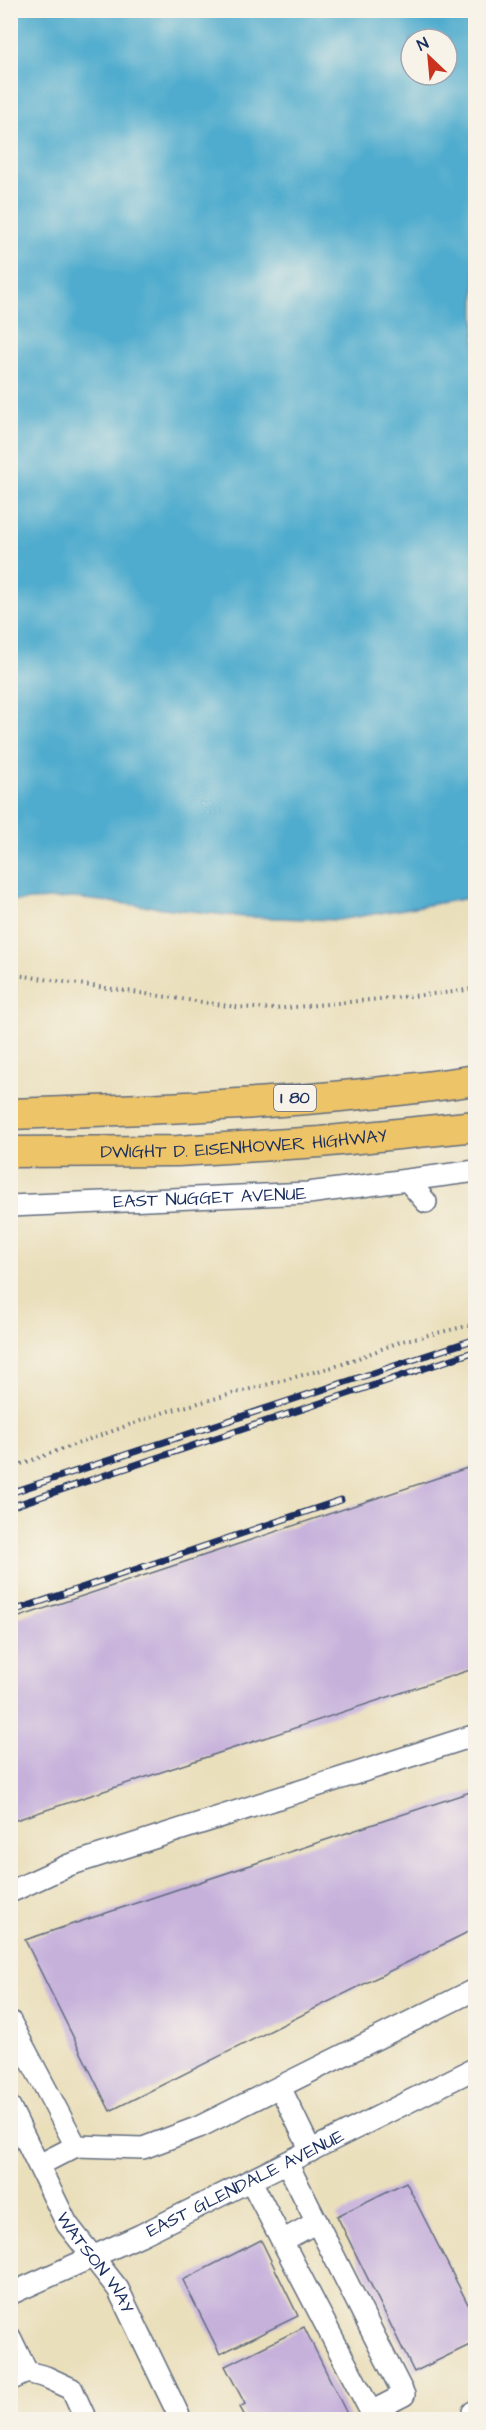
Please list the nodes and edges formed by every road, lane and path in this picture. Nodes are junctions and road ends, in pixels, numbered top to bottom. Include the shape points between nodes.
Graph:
1 (10, 974) edge
2 (476, 988) edge
3 (476, 1080) edge
4 (10, 1097) edge
5 (114, 1111) junction
6 (10, 1114) edge
7 (476, 1126) edge
8 (178, 1151) junction
9 (10, 1152) edge
10 (10, 1166) edge
11 (476, 1171) edge
12 (408, 1181) junction
13 (426, 1202) dead end
14 (10, 1206) edge
15 (476, 1324) edge
16 (10, 1468) edge
17 (476, 1734) edge
18 (10, 1892) edge
19 (476, 1989) edge
20 (10, 2021) edge
21 (476, 2068) edge
22 (280, 2087) junction
23 (10, 2107) edge
24 (76, 2146) junction
25 (311, 2151) junction
26 (287, 2163) junction
27 (39, 2165) junction
28 (251, 2181) junction
29 (317, 2222) junction
30 (282, 2241) junction
31 (93, 2257) junction
32 (10, 2294) edge
33 (10, 2337) edge
34 (19, 2376) edge
35 (86, 2420) edge
36 (181, 2420) edge

1 - 2 path via 225,1006 274,1009
3 - 5 highway, I 80 via 322,1097
4 - 5 highway via 44,1097
5 - 6 highway, I 80
7 - 8 highway, DWIGHT D. EISENHOWER HIGHWAY
8 - 9 highway, DWIGHT D. EISENHOWER HIGHWAY
8 - 10 highway via 70,1166
11 - 12 street, EAST NUGGET AVENUE
12 - 13 street
12 - 14 street, EAST NUGGET AVENUE via 308,1193
15 - 16 path via 402,1341 340,1365 165,1412
17 - 18 street via 69,1865
19 - 22 street
20 - 24 street
21 - 25 street, EAST GLENDALE AVENUE
22 - 24 street via 199,2127 143,2148
22 - 25 street
23 - 27 street, WATSON WAY
24 - 27 street
25 - 26 street, EAST GLENDALE AVENUE
26 - 28 street, EAST GLENDALE AVENUE
26 - 29 street
27 - 31 street, WATSON WAY via 67,2224
28 - 30 street
28 - 31 street, EAST GLENDALE AVENUE
29 - 30 street
29 - 30 street via 404,2395 371,2412
31 - 32 street, EAST GLENDALE AVENUE
31 - 36 street, WATSON WAY via 118,2289
33 - 34 street
34 - 35 street via 46,2377 72,2389

